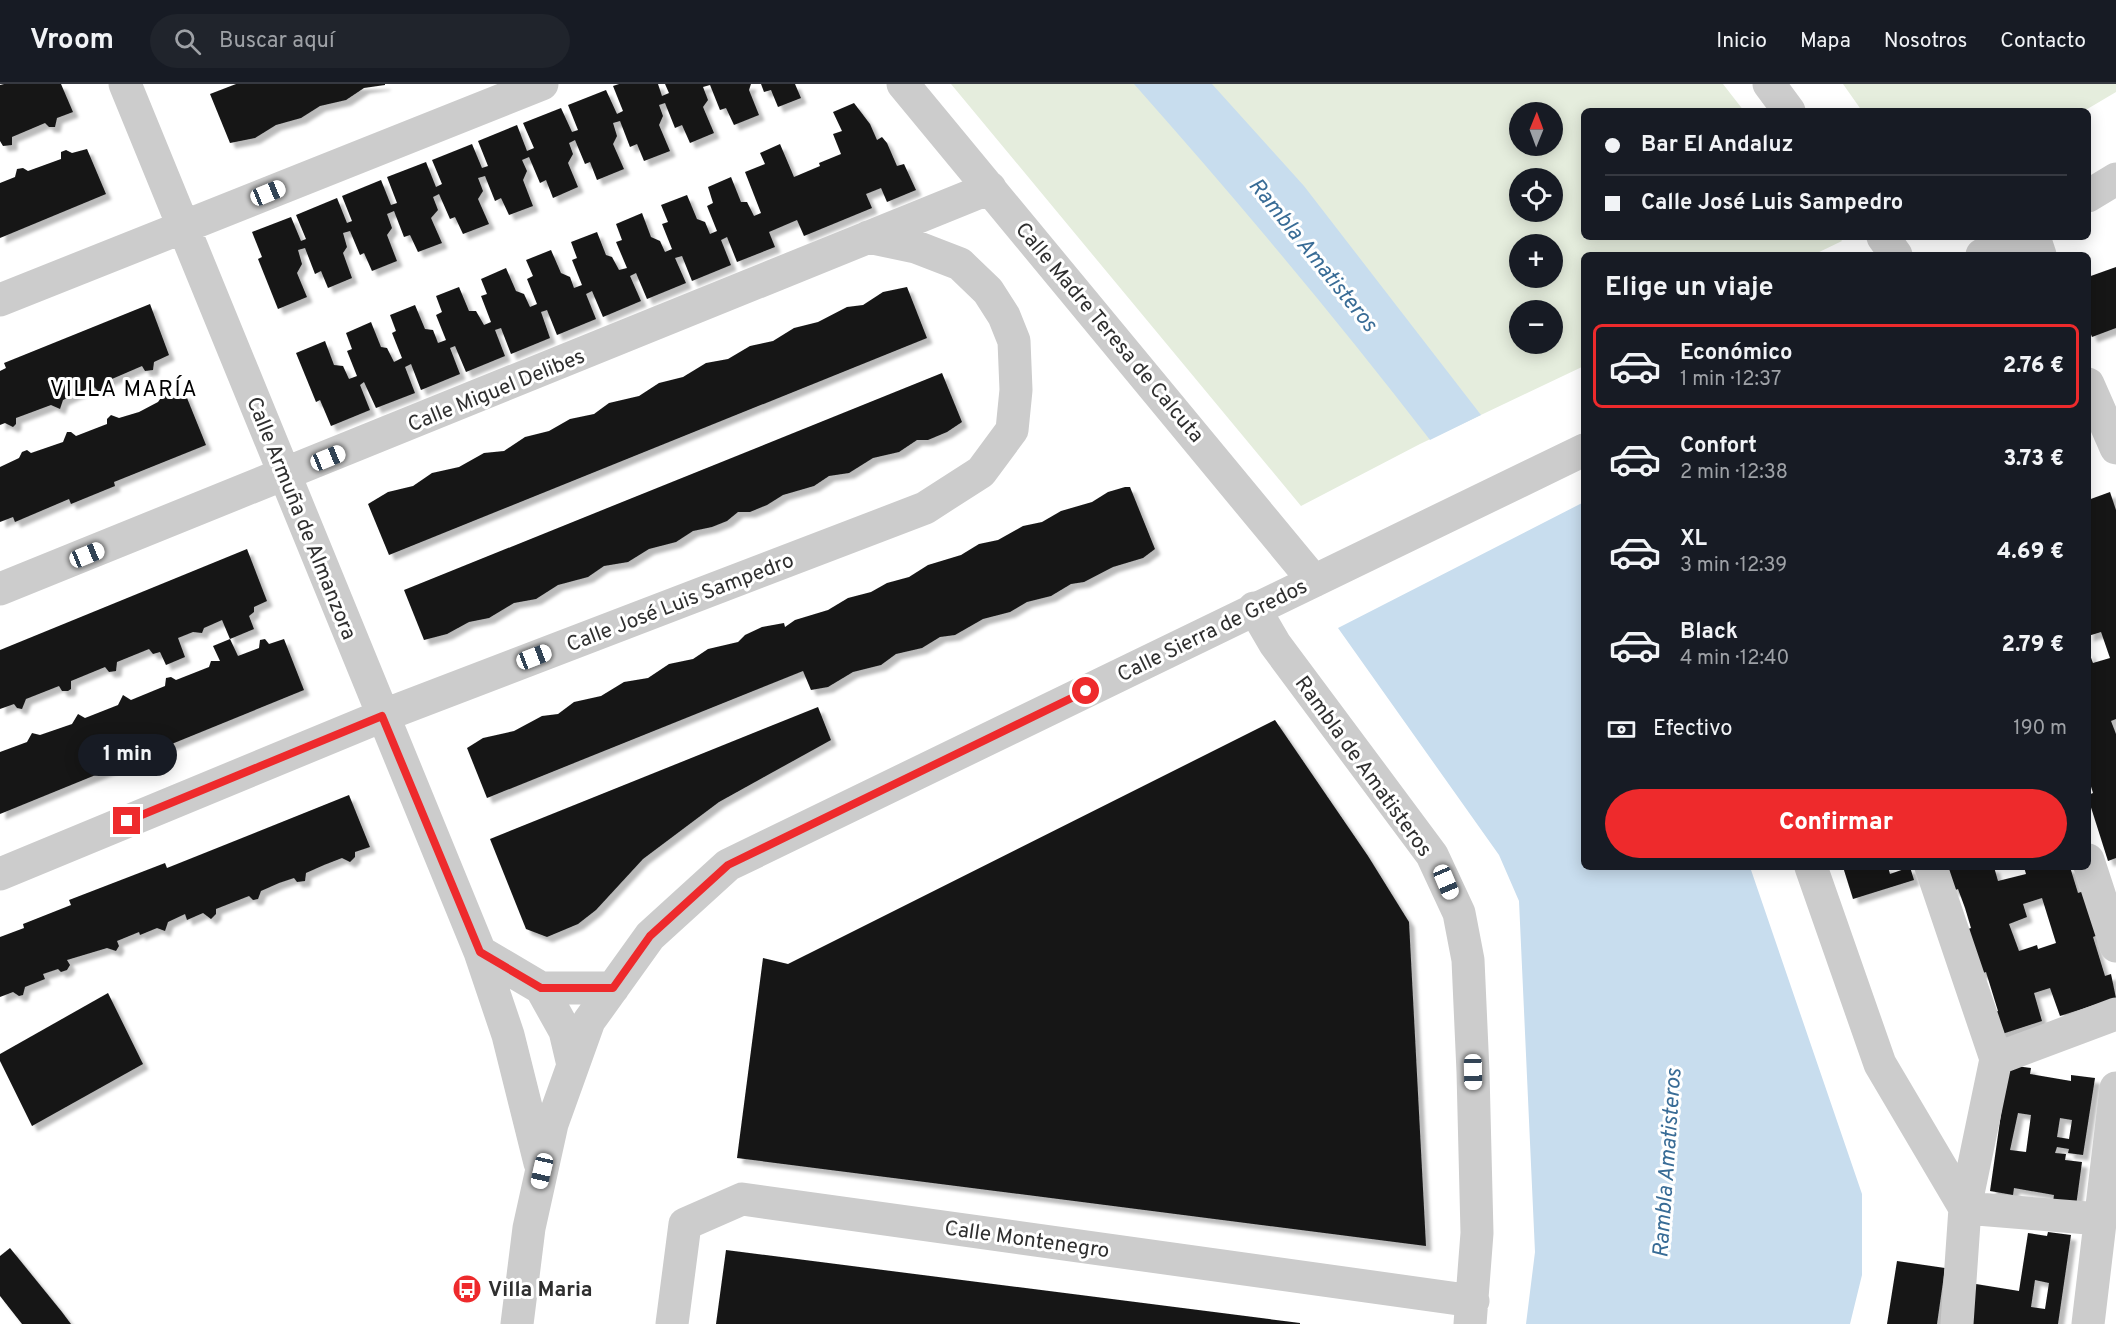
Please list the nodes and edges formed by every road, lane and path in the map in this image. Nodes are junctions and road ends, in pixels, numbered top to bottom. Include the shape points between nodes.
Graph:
1 (125, 84) edge
2 (542, 84) edge
3 (903, 84) edge
4 (1769, 84) edge
5 (1787, 108) edge
6 (2116, 179) edge
7 (990, 188) junction
8 (2091, 194) edge
9 (184, 227) junction
10 (868, 237) junction
11 (2011, 240) edge
12 (1988, 252) edge
13 (0, 300) edge
14 (2091, 391) edge
15 (2116, 448) edge
16 (1581, 454) edge
17 (284, 476) junction
18 (1314, 581) junction
19 (0, 590) edge
20 (1254, 608) junction
21 (382, 716) junction
22 (2091, 869) edge
23 (1812, 870) edge
24 (1932, 870) edge
25 (0, 874) edge
26 (2116, 946) edge
27 (480, 952) junction
28 (541, 988) junction
29 (613, 988) junction
30 (2116, 1014) edge
31 (1996, 1059) junction
32 (573, 1065) junction
33 (2116, 1088) edge
34 (542, 1171) junction
35 (1965, 1208) junction
36 (2100, 1218) junction
37 (1472, 1312) edge
38 (517, 1324) edge
39 (672, 1324) edge
40 (1957, 1324) edge
41 (2088, 1324) edge

1 - 9 street, Calle Armuña de Almanzora
2 - 9 street
3 - 7 street, Calle Madre Teresa de Calcuta
4 - 5 street
6 - 8 street
7 - 10 street, Calle Miguel Delibes
7 - 18 street, Calle Madre Teresa de Calcuta
9 - 13 street
9 - 17 street, Calle Armuña de Almanzora
10 - 17 street, Calle Miguel Delibes
10 - 21 street, Calle José Luis Sampedro via 916,247 960,264 988,291 1004,316 1014,341 1016,390 1012,430 981,472 925,508
11 - 12 street
14 - 15 street
16 - 18 street, Calle Sierra de Gredos
17 - 19 street, Calle Miguel Delibes
17 - 21 street, Calle Armuña de Almanzora
18 - 20 street, Calle Sierra de Gredos
20 - 29 street, Calle Sierra de Gredos via 728,865 650,936
20 - 37 street, Rambla de Amatisteros via 1281,652 1432,855 1459,912 1468,960 1473,1072 1477,1233
21 - 25 street, Calle José Luis Sampedro
21 - 27 street, Calle Armuña de Almanzora
22 - 26 street
23 - 35 street via 1881,1064
24 - 31 street
27 - 28 street
27 - 34 street, Calle Armuña de Almanzora via 508,1035
28 - 29 street
28 - 32 street via 565,1031
29 - 32 street, Calle Sierra de Gredos via 589,1021
30 - 31 street
31 - 35 street
32 - 34 street, Calle Sierra de Gredos via 552,1124
33 - 36 street
34 - 38 street, Calle Sierra de Gredos via 529,1228
35 - 36 street
35 - 40 street
36 - 41 street
37 - 39 street, Calle Montenegro via 742,1199 685,1224

